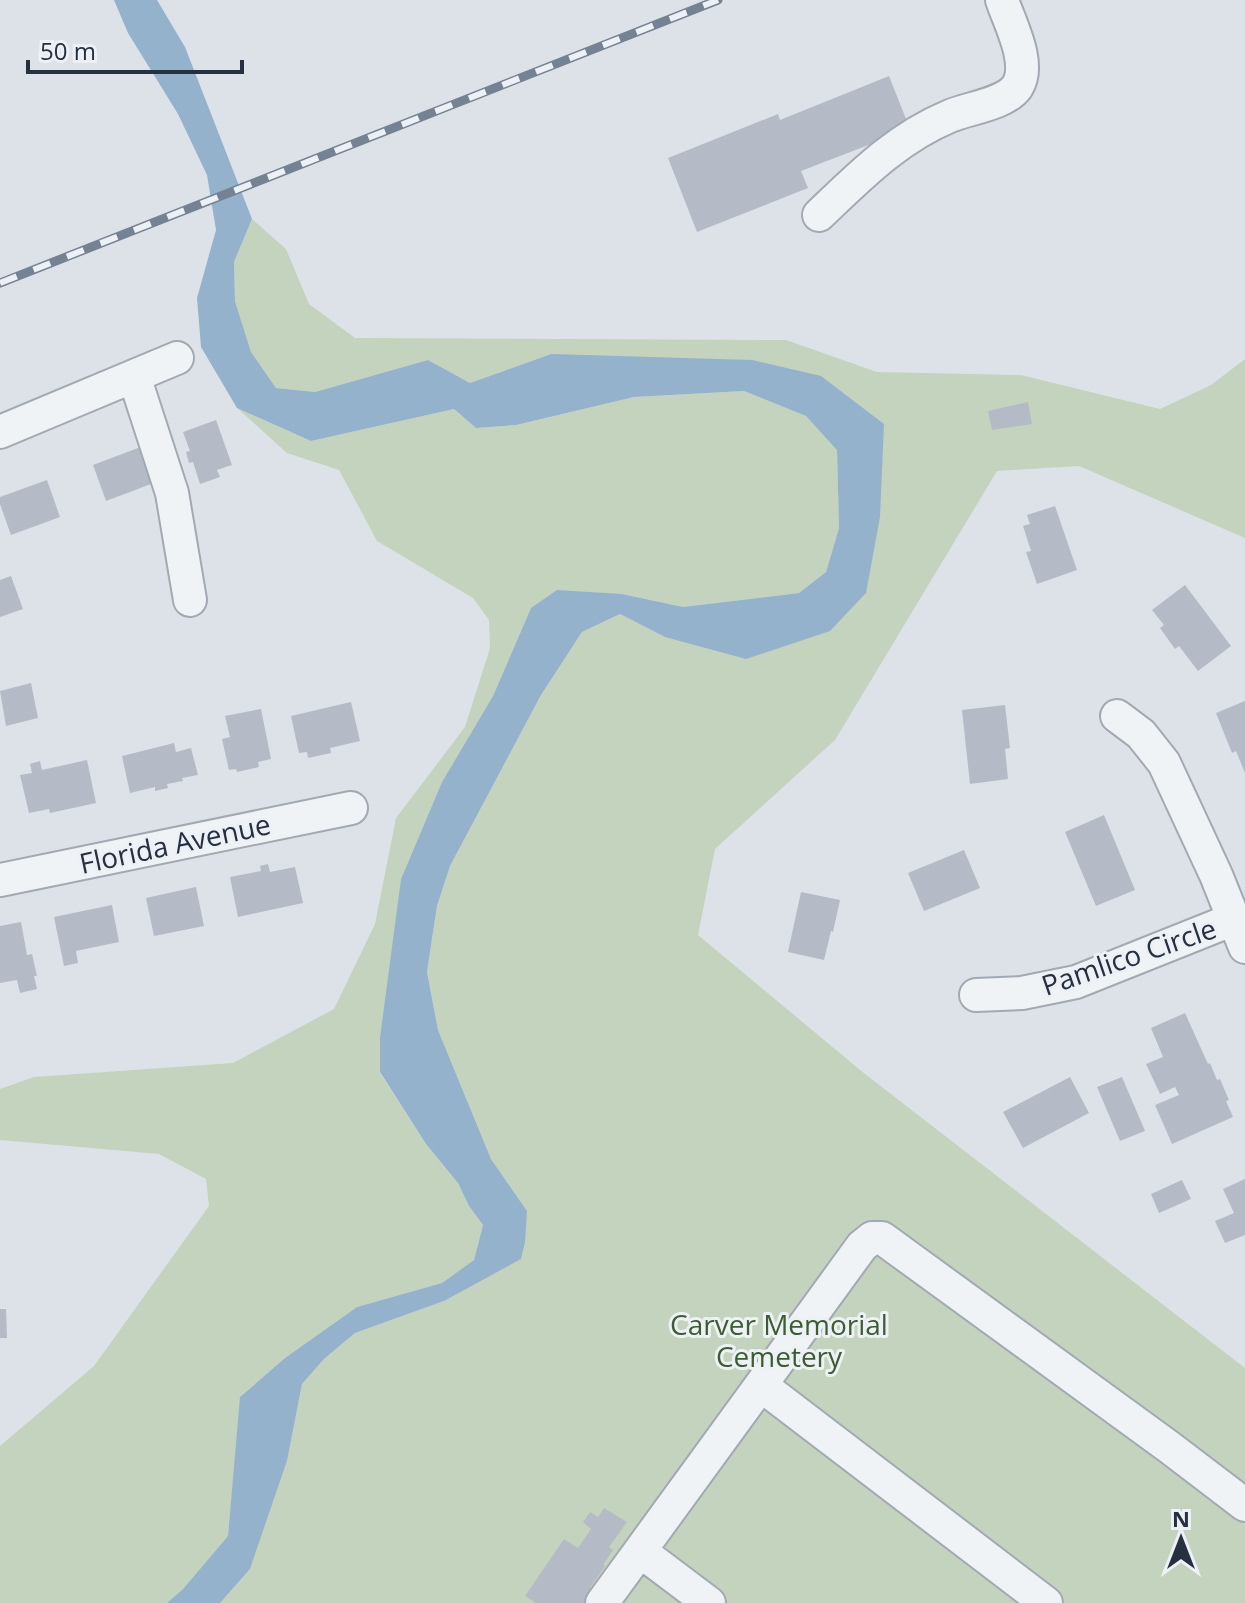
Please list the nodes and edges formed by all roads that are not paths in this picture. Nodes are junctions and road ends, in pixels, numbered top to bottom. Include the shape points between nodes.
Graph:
1 (1002, 0) edge
2 (819, 215) dead end
3 (177, 358) dead end
4 (134, 376) junction
5 (0, 432) edge
6 (190, 600) dead end
7 (1117, 716) dead end
8 (351, 808) dead end
9 (0, 880) edge
10 (1239, 933) edge
11 (976, 995) dead end
12 (762, 1386) junction
13 (1245, 1505) edge
14 (640, 1551) junction
15 (602, 1603) edge
16 (709, 1603) edge
17 (1046, 1603) edge

1 - 2 street via 1021,53 1017,87 1005,98 911,136
3 - 4 street
4 - 5 street
4 - 6 street via 172,493
7 - 10 street via 1141,734 1164,763
8 - 9 street, Florida Avenue
10 - 11 street, Pamlico Circle via 1076,982
12 - 13 street via 862,1246 882,1238
12 - 14 street
12 - 17 street
14 - 15 street
14 - 16 street

